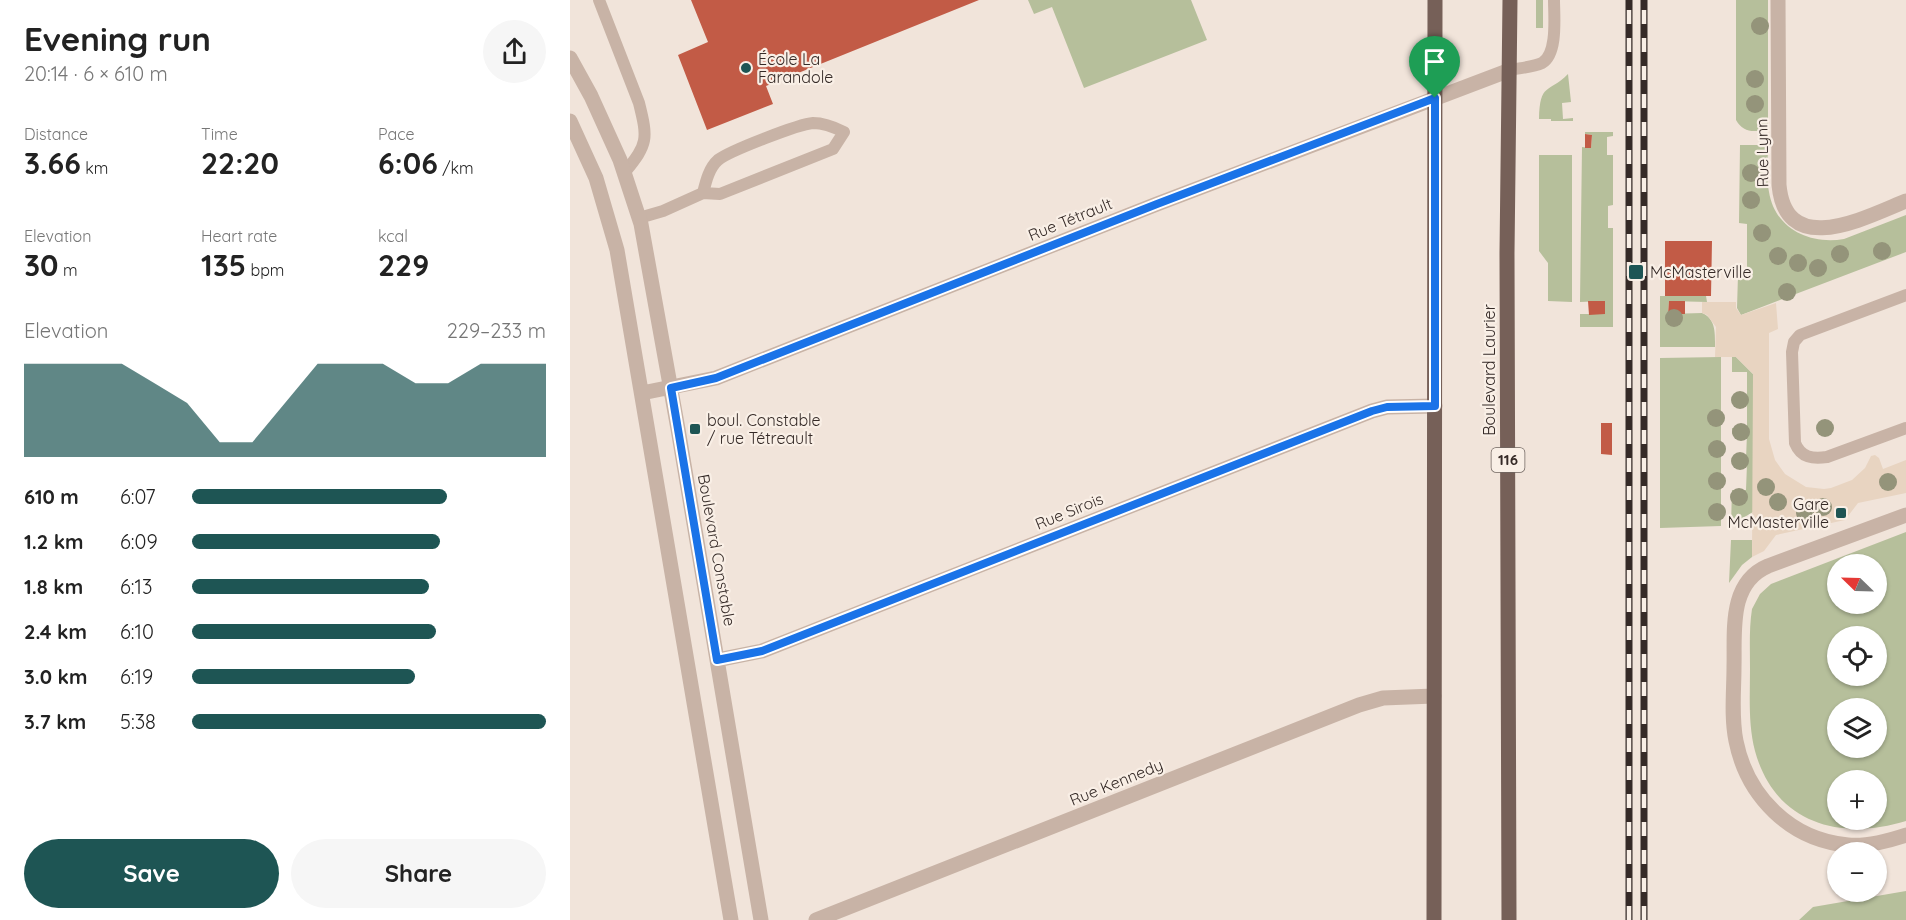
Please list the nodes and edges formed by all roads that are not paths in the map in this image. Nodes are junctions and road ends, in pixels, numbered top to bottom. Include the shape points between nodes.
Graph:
1 (598, 0) edge
2 (1435, 0) edge
3 (1510, 0) edge
4 (1554, 0) edge
5 (1778, 0) edge
6 (570, 58) edge
7 (1510, 70) junction
8 (1435, 98) junction
9 (570, 120) edge
10 (625, 172) junction
11 (703, 192) junction
12 (1906, 201) edge
13 (639, 218) junction
14 (1906, 295) edge
15 (671, 388) junction
16 (642, 393) junction
17 (1435, 406) junction
18 (1906, 428) edge
19 (1906, 515) edge
20 (717, 660) junction
21 (1434, 696) junction
22 (1906, 835) edge
23 (731, 920) edge
24 (760, 920) edge
25 (816, 920) edge
26 (1434, 920) edge
27 (1509, 920) edge

1 - 10 lane via 642,117 642,151
2 - 8 main road
3 - 7 main road, Boulevard Laurier / 116
4 - 7 lane via 1549,57 1542,63
5 - 12 street, Rue Lynn via 1779,185 1785,207 1801,223 1822,229 1852,223
6 - 10 street, Boulevard Constable
7 - 8 street, Rue Tétrault
7 - 27 main road, Boulevard Laurier / 116
8 - 15 street, Rue Tétrault via 716,378
8 - 17 main road
9 - 16 street via 610,220
10 - 13 street, Boulevard Constable
11 - 11 lane via 720,194 833,149 844,132 819,123 802,125 719,158
11 - 13 lane
13 - 15 street, Boulevard Constable
14 - 18 lane via 1800,335 1792,352 1795,443 1803,454 1827,457
15 - 16 street, Rue Tétrault
15 - 20 street, Boulevard Constable
16 - 23 street
17 - 20 street, Rue Sirois via 1372,411 762,651
17 - 21 main road
19 - 22 street via 1768,566 1750,577 1736,608 1733,724 1741,760 1756,793 1788,825 1825,842 1850,846
20 - 24 street, Boulevard Constable
21 - 25 street, Rue Kennedy via 1383,698 1359,705
21 - 26 main road

